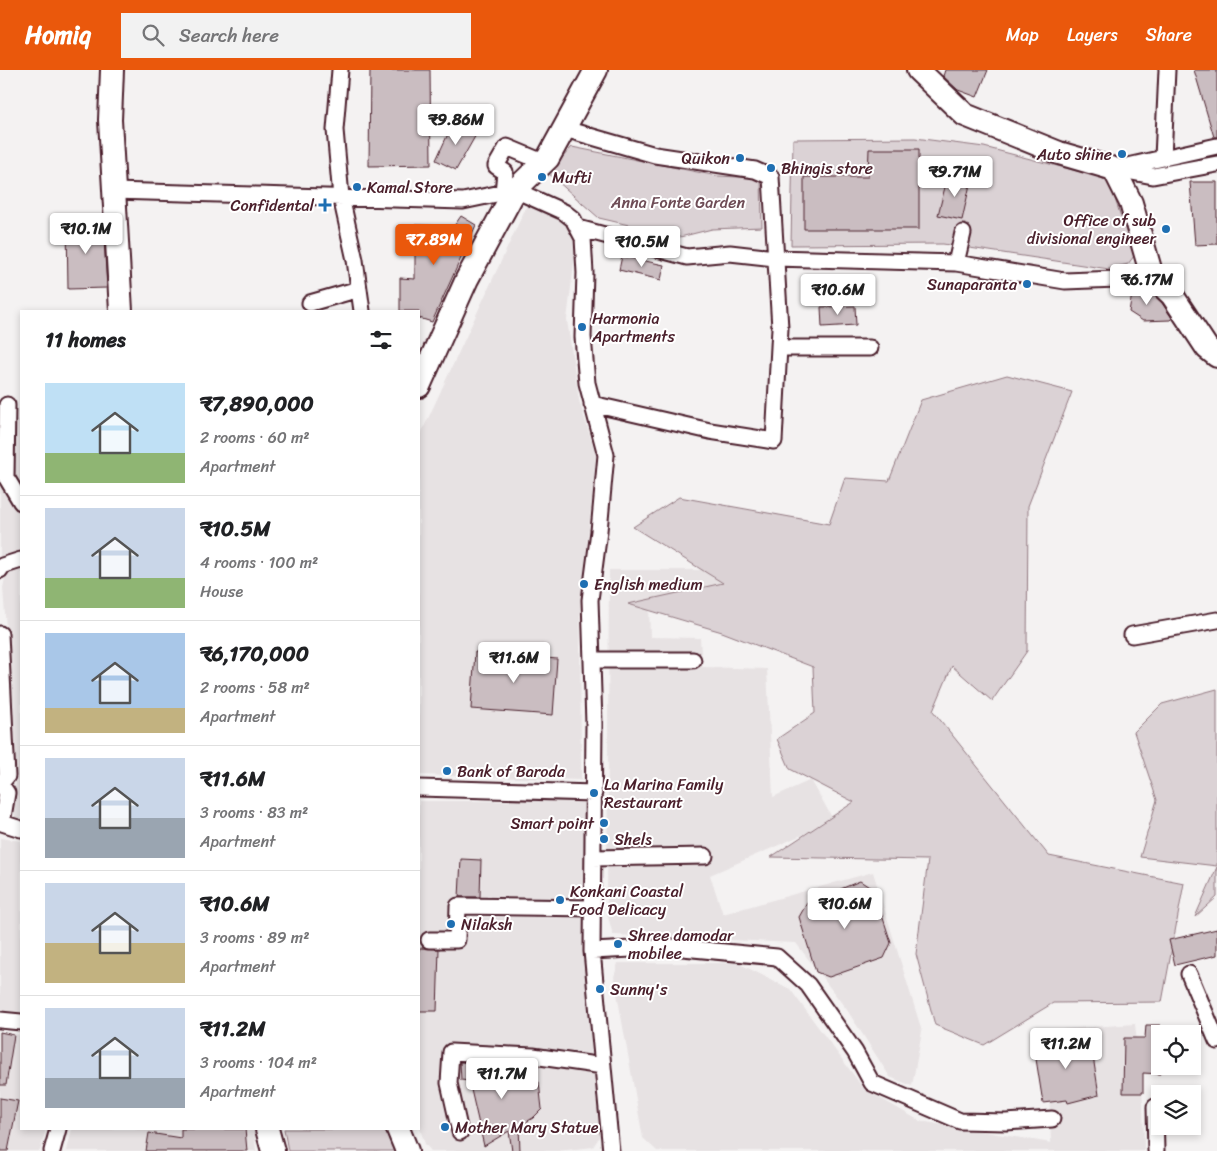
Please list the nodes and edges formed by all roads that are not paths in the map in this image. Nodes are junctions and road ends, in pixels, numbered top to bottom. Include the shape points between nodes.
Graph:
1 (112, 70) edge
2 (340, 70) edge
3 (596, 70) edge
4 (918, 70) edge
5 (1167, 70) edge
6 (565, 129) junction
7 (1217, 146) edge
8 (1163, 158) junction
9 (543, 162) junction
10 (1217, 164) edge
11 (1114, 169) junction
12 (113, 191) junction
13 (509, 191) junction
14 (341, 197) junction
15 (578, 228) junction
16 (962, 233) dead end
17 (775, 258) junction
18 (956, 263) junction
19 (1152, 276) junction
20 (360, 289) junction
21 (310, 303) dead end
22 (121, 310) edge
23 (362, 310) edge
24 (778, 348) junction
25 (870, 348) dead end
26 (1217, 356) edge
27 (420, 384) edge
28 (592, 404) junction
29 (10, 405) edge
30 (20, 500) edge
31 (20, 560) edge
32 (0, 570) edge
33 (1217, 620) edge
34 (0, 634) edge
35 (1132, 636) dead end
36 (592, 660) junction
37 (693, 660) dead end
38 (0, 783) edge
39 (420, 788) edge
40 (594, 793) junction
41 (1, 824) edge
42 (20, 829) edge
43 (705, 856) dead end
44 (593, 858) junction
45 (593, 908) junction
46 (429, 940) dead end
47 (592, 951) junction
48 (1189, 974) dead end
49 (0, 1020) edge
50 (20, 1022) edge
51 (1217, 1041) edge
52 (603, 1066) junction
53 (1052, 1119) dead end
54 (58, 1130) edge
55 (259, 1130) edge
56 (267, 1130) edge
57 (398, 1130) edge
58 (460, 1132) dead end
59 (1156, 1135) edge
60 (52, 1151) edge
61 (262, 1151) edge
62 (273, 1151) edge
63 (407, 1151) edge
64 (611, 1151) edge
65 (1156, 1151) edge

1 - 12 main road
2 - 14 street via 334,130
3 - 6 main road
4 - 11 main road via 965,115 1059,153
5 - 8 street
6 - 9 main road
6 - 17 street via 655,155 755,170 771,177
7 - 8 street
8 - 11 street
9 - 13 main road
9 - 13 street via 507,147 496,166 505,172
10 - 11 street via 1153,176
11 - 19 main road via 1131,203
12 - 14 street
12 - 22 main road
13 - 14 street via 463,201
13 - 15 street via 564,212
13 - 27 main road
14 - 20 street
15 - 17 street via 687,257 730,253
15 - 28 street via 583,238 583,337
16 - 18 street
17 - 18 street
17 - 24 street via 780,328
18 - 19 street via 1065,281
19 - 26 main road via 1172,295 1207,348
20 - 21 street
20 - 23 street
24 - 25 street
24 - 28 street via 774,441 710,431
28 - 36 street via 606,455 590,600
29 - 30 street via 6,477
31 - 32 street via 2,566
33 - 35 street
34 - 38 street via 7,776
36 - 37 street
36 - 40 street
38 - 41 street via 8,793
39 - 40 street
40 - 44 street
41 - 42 street
43 - 44 street
44 - 45 street
45 - 46 street via 458,906 457,940
45 - 47 street
47 - 52 street
47 - 53 street via 672,946 777,957 808,985 872,1083 960,1121
48 - 51 street
49 - 50 street
52 - 58 street via 533,1056 451,1052 449,1083
52 - 64 street
54 - 60 street
55 - 61 street
56 - 62 main road
57 - 63 main road
59 - 65 street

